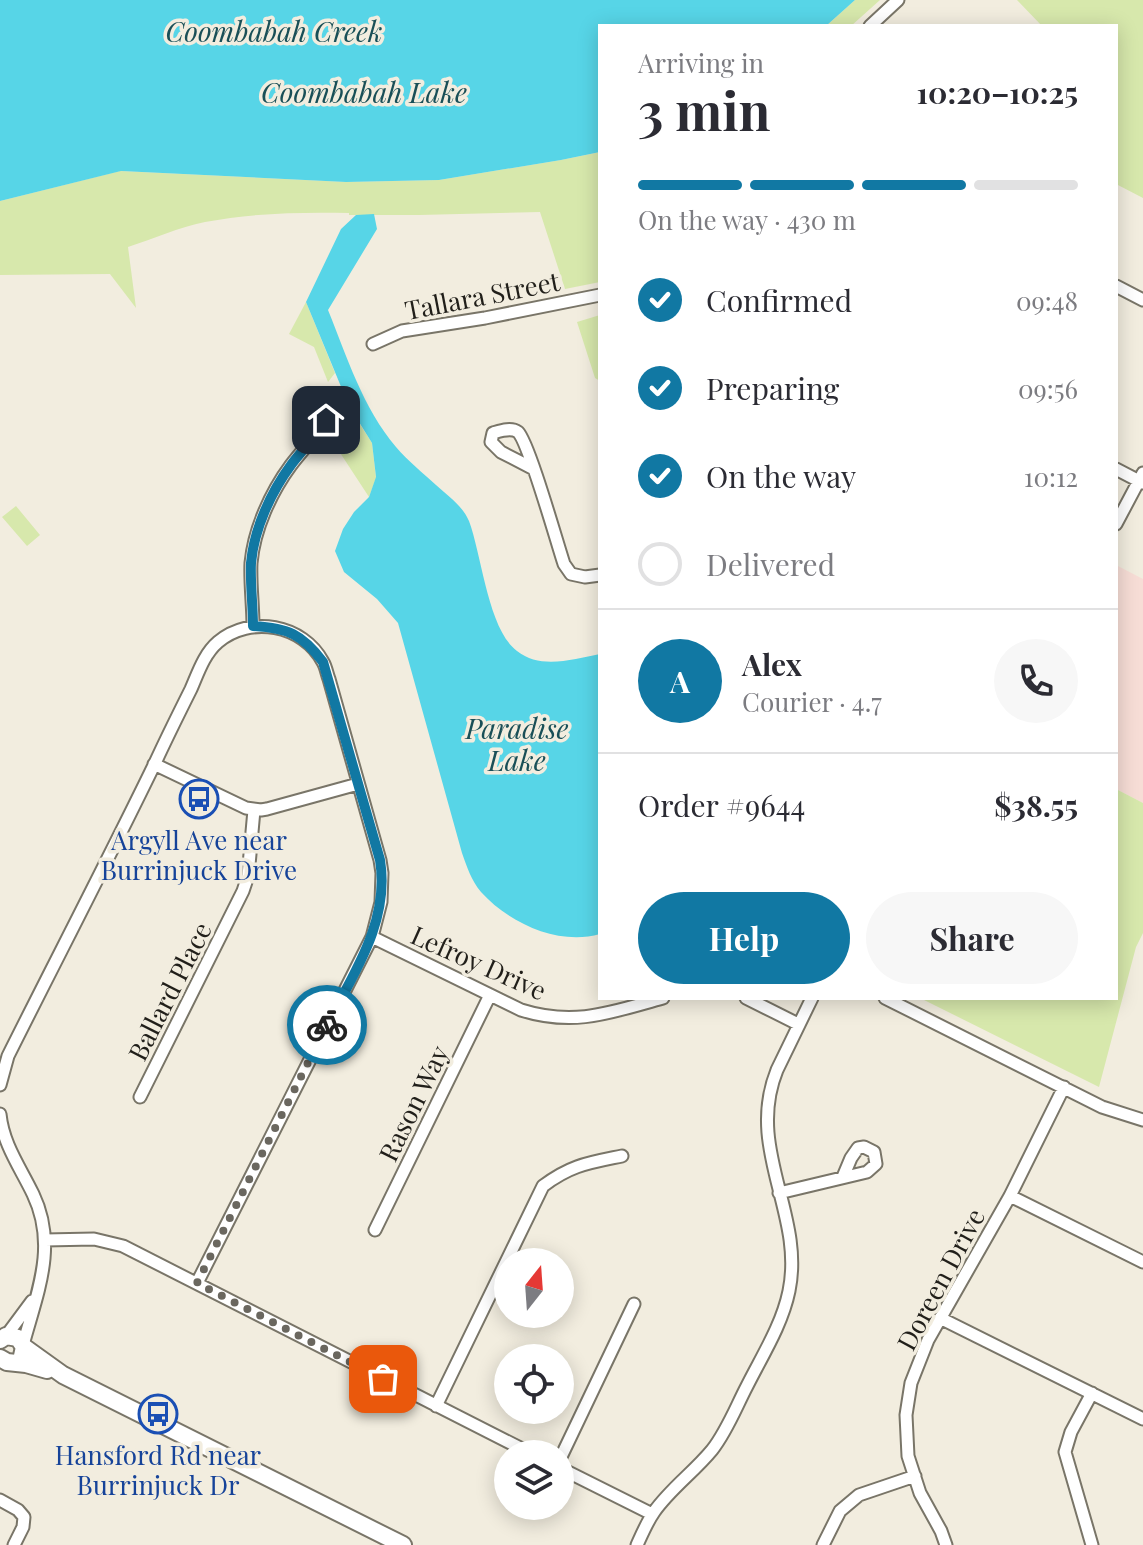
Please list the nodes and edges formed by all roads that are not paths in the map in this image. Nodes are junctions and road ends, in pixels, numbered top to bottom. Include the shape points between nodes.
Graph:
1 (898, 0) edge
2 (872, 24) edge
3 (1118, 287) edge
4 (598, 295) edge
5 (1143, 300) edge
6 (373, 344) dead end
7 (326, 420) dead end
8 (534, 469) dead end
9 (1118, 470) edge
10 (1142, 479) edge
11 (1118, 521) edge
12 (598, 575) edge
13 (253, 626) junction
14 (154, 764) junction
15 (358, 784) junction
16 (254, 810) junction
17 (372, 937) junction
18 (490, 995) junction
19 (655, 1000) edge
20 (750, 1000) edge
21 (811, 1000) edge
22 (889, 1000) edge
23 (798, 1024) junction
24 (0, 1085) edge
25 (1064, 1087) junction
26 (140, 1097) dead end
27 (0, 1114) edge
28 (1143, 1120) edge
29 (4, 1145) edge
30 (622, 1156) dead end
31 (843, 1177) dead end
32 (779, 1193) junction
33 (1010, 1196) junction
34 (375, 1230) dead end
35 (45, 1240) junction
36 (1143, 1262) edge
37 (197, 1283) junction
38 (35, 1297) junction
39 (634, 1304) dead end
40 (940, 1318) junction
41 (2, 1337) edge
42 (11, 1357) edge
43 (1092, 1393) junction
44 (436, 1406) junction
45 (1143, 1419) edge
46 (504, 1440) edge
47 (569, 1440) edge
48 (574, 1475) edge
49 (915, 1476) junction
50 (0, 1500) edge
51 (652, 1514) junction
52 (14, 1545) edge
53 (403, 1545) edge
54 (637, 1545) edge
55 (823, 1545) edge
56 (946, 1545) edge
57 (1092, 1545) edge

1 - 2 street
3 - 5 street
4 - 6 street, Tallara Street via 402,331
7 - 13 street via 270,500 258,531 251,563
8 - 12 street via 564,564 571,574
9 - 10 street
10 - 11 street
13 - 14 street via 216,643
13 - 15 street via 294,634 323,662
14 - 16 street
14 - 24 street via 8,1056
15 - 16 street
15 - 17 street via 382,873
16 - 26 street, Ballard Place via 243,891
17 - 18 street, Lefroy Drive
17 - 37 street
18 - 19 street, Lefroy Drive via 532,1013 566,1019
18 - 34 street, Rason Way
20 - 23 street
21 - 23 street
22 - 25 street
23 - 32 street via 772,1081 766,1111
25 - 28 street
25 - 33 street, Doreen Drive
27 - 29 street
29 - 35 street via 37,1204
30 - 44 street via 581,1164 543,1186
31 - 32 street
32 - 51 street via 792,1261 782,1315 721,1437
33 - 36 street
33 - 40 street, Doreen Drive
35 - 37 street via 116,1243
35 - 38 street
37 - 44 street
38 - 41 street
38 - 42 street
39 - 47 street
40 - 43 street
40 - 49 street, Doreen Drive via 911,1383 906,1415 908,1456
41 - 42 street via 15,1336
42 - 53 street via 63,1375
43 - 45 street
43 - 57 street via 1065,1452
44 - 46 street
48 - 51 street
49 - 55 street via 859,1495 840,1511
49 - 56 street, Doreen Drive
50 - 52 street via 24,1517
51 - 54 street

